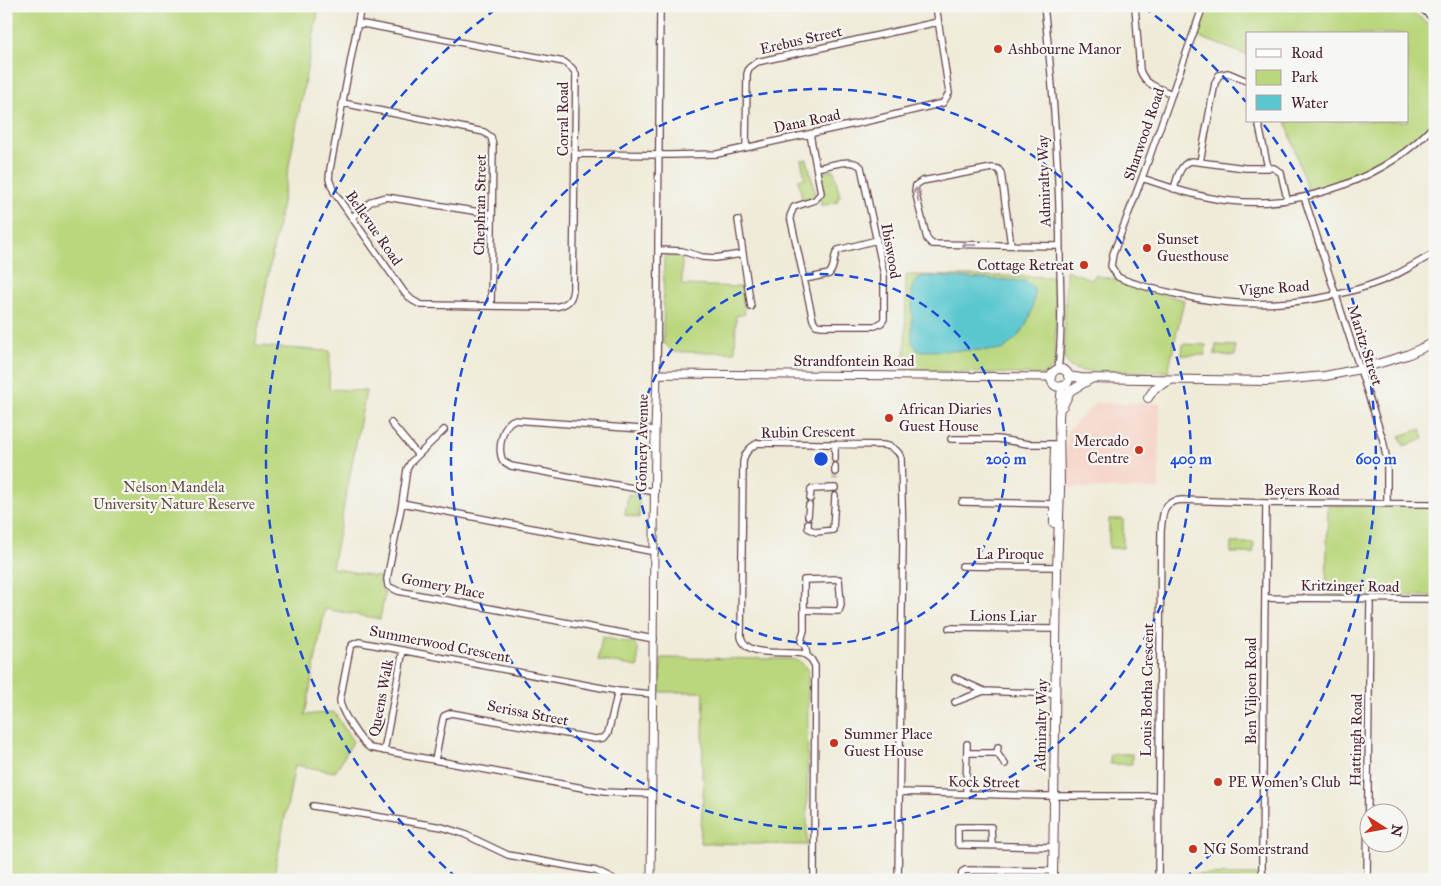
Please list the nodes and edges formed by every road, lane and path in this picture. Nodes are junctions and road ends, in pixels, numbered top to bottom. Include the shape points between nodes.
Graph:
1 (361, 6) edge
2 (660, 6) edge
3 (936, 6) edge
4 (1044, 6) edge
5 (1135, 6) edge
6 (1188, 6) edge
7 (1419, 6) edge
8 (1202, 9) edge
9 (1435, 20) edge
10 (938, 22) junction
11 (358, 23) junction
12 (1246, 81) edge
13 (1172, 94) junction
14 (343, 104) junction
15 (1258, 122) edge
16 (1435, 124) edge
17 (810, 134) junction
18 (746, 147) junction
19 (575, 154) junction
20 (659, 155) junction
21 (1200, 162) junction
22 (817, 168) junction
23 (1268, 168) junction
24 (1142, 178) junction
25 (1174, 189) junction
26 (1304, 197) junction
27 (1287, 199) junction
28 (492, 214) junction
29 (352, 217) junction
30 (738, 220) dead end
31 (877, 240) junction
32 (1011, 245) junction
33 (1060, 246) junction
34 (658, 250) junction
35 (1435, 253) edge
36 (742, 254) junction
37 (1113, 270) joint
38 (805, 279) junction
39 (1335, 295) junction
40 (570, 300) joint
41 (491, 306) junction
42 (751, 307) dead end
43 (1435, 342) edge
44 (1360, 369) junction
45 (657, 374) junction
46 (1051, 376) junction
47 (1062, 378) junction
48 (1093, 378) junction
49 (1175, 379) junction
50 (1148, 398) dead end
51 (1059, 417) junction
52 (391, 423) dead end
53 (444, 430) dead end
54 (655, 430) junction
55 (951, 439) dead end
56 (835, 444) junction
57 (1058, 444) junction
58 (417, 454) junction
59 (835, 466) tunnel mouth
60 (835, 480) dead end
61 (655, 492) junction
62 (835, 496) dead end
63 (962, 502) dead end
64 (402, 503) junction
65 (1169, 503) joint
66 (1266, 503) junction
67 (1387, 503) junction
68 (1056, 504) junction
69 (1435, 504) edge
70 (655, 552) junction
71 (962, 566) dead end
72 (1057, 568) junction
73 (1265, 598) junction
74 (1370, 600) junction
75 (1435, 600) edge
76 (804, 610) junction
77 (949, 628) dead end
78 (1056, 629) junction
79 (654, 639) junction
80 (403, 650) junction
81 (807, 656) junction
82 (955, 678) dead end
83 (618, 691) junction
84 (984, 691) junction
85 (653, 694) junction
86 (1056, 694) junction
87 (956, 702) dead end
88 (967, 744) dead end
89 (384, 751) junction
90 (967, 754) junction
91 (435, 760) junction
92 (1005, 764) dead end
93 (899, 792) junction
94 (651, 794) junction
95 (966, 794) junction
96 (1054, 796) junction
97 (1159, 796) junction
98 (313, 806) dead end
99 (992, 845) junction
100 (1054, 847) junction
101 (1002, 871) junction
102 (1053, 876) edge
103 (614, 880) edge
104 (651, 880) edge
105 (814, 880) edge
106 (898, 880) edge
107 (962, 880) edge
108 (1002, 880) edge
109 (1158, 880) edge
110 (1265, 880) edge
111 (1367, 880) edge

1 - 11 street, Bellevue Road
2 - 20 street, Gomery Avenue
3 - 10 street, Dana Road
4 - 33 street, Admiralty Way via 1055,112
5 - 13 street via 1142,77 1150,85
6 - 8 street
7 - 9 street
8 - 13 street, Sharwood Road
10 - 17 street, Dana Road via 949,93 942,103
10 - 18 street, Erebus Street via 757,62 747,74
11 - 14 street, Bellevue Road
11 - 19 street, Corral Road via 567,63 576,74
12 - 21 street via 1228,73 1219,75 1214,83
13 - 24 street, Sharwood Road
14 - 28 street, Chephran Street via 489,134 493,145
14 - 29 street, Bellevue Road via 329,179
15 - 23 street
16 - 26 street via 1422,138 1372,173
17 - 18 street, Dana Road
17 - 22 street, Ibiswood
18 - 20 street, Dana Road via 717,154
19 - 20 street, Dana Road
19 - 40 street, Corral Road via 573,289
20 - 34 street, Gomery Avenue
21 - 23 street
21 - 25 street via 1184,164
22 - 31 street, Ibiswood via 848,162 860,165
22 - 38 street, Ibiswood via 820,195 816,200 794,207 790,216
23 - 27 street via 1281,173
24 - 25 street
24 - 37 street, Sharwood Road via 1113,254
25 - 27 street via 1234,202
26 - 27 street
26 - 39 street, Maritz Street
28 - 29 street via 386,197 372,201
28 - 41 street, Chephran Street
29 - 41 street, Bellevue Road via 412,300 421,305
30 - 36 street
31 - 38 street via 838,250 830,274
31 - 38 street, Ibiswood via 885,283 884,319 879,325 816,324
32 -> 32 street via 936,245 929,242 916,185 922,181 998,169
32 - 33 street
33 - 47 street, Admiralty Way
34 - 36 street via 676,250 715,258
34 - 45 street, Gomery Avenue
35 - 39 street, Vigne Road via 1386,279
36 - 42 street
37 - 39 street, Vigne Road via 1122,279 1185,297 1239,304 1285,303
39 - 44 street, Maritz Street
40 - 41 street, Bellevue Road via 565,305 554,307
43 - 44 main road
44 - 49 main road via 1326,376 1268,381
44 - 67 street, Maritz Street via 1386,451
45 - 46 street, Strandfontein Road
45 - 54 street, Gomery Avenue
46 - 47 main road via 1054,372
46 - 47 main road via 1053,383
47 - 48 main road
47 - 51 main road, Admiralty Way
47 - 57 main road, Admiralty Way
48 - 49 main road
48 - 51 main road via 1070,391
49 - 50 main road via 1155,388
51 - 57 main road, Admiralty Way
52 - 58 street
53 - 58 street
54 - 61 street, Gomery Avenue
54 - 61 street via 513,420 505,428 501,450 503,461 511,466
55 - 57 street
56 - 59 street
56 - 81 street, Rubin Crescent via 758,444 747,451 743,463 742,640 748,648 756,651
56 - 93 street, Rubin Crescent via 888,445 898,451 902,461
57 - 68 main road, Admiralty Way
58 - 64 street, Gomery Place via 407,469
60 - 62 street via 835,488 812,489 808,528 812,531 833,530
61 - 70 street, Gomery Avenue
63 - 68 street
64 - 70 street
64 - 79 street, Gomery Place via 387,579 388,586 394,590
65 - 66 street, Beyers Road via 1182,500
65 - 97 street, Louis Botha Crescent via 1163,512 1161,531
66 - 67 street, Beyers Road
66 - 73 street, Ben Viljoen Road
67 - 69 street, Beyers Road
68 - 72 main road, Admiralty Way
70 - 79 street, Gomery Avenue
71 - 72 street, La Piroque
72 - 78 main road, Admiralty Way
73 - 74 street, Kritzinger Road
73 - 110 street, Ben Viljoen Road via 1262,856
74 - 75 street, Kritzinger Road
74 - 111 street, Hattingh Road
76 - 76 street via 805,580 839,579 839,611
76 - 81 street via 801,640
77 - 78 street, Lions Liar
78 - 86 main road, Admiralty Way
79 - 85 street, Gomery Avenue
80 - 83 street, Summerwood Crescent
80 - 89 street, Queens Walk
80 - 89 street, Summerwood Crescent via 359,642 352,645 340,700 341,709 365,744
81 - 105 street via 814,662 816,675
82 - 84 street
83 - 85 street, Summerwood Crescent
83 - 91 street, Serissa Street via 608,733 599,739 448,713 443,719
84 - 86 street
84 - 87 street
85 - 94 street, Gomery Avenue
86 - 96 main road, Admiralty Way
88 - 90 street
89 - 91 street, Summerwood Crescent
90 - 92 street via 997,750
90 - 95 street
91 - 94 street, Summerwood Crescent via 604,792
93 - 95 street, Kock Street
93 - 106 street, Rubin Crescent
94 - 104 street, Gomery Avenue
95 - 96 street, Kock Street
96 - 97 street, Kock Street
96 - 100 main road, Admiralty Way
97 - 109 street, Louis Botha Crescent
98 - 103 street via 442,827 508,855 596,871
99 - 99 street via 958,844 958,827 991,826
99 - 100 street
100 - 102 main road, Admiralty Way
101 - 102 street
101 - 107 street via 964,870
101 - 108 street

